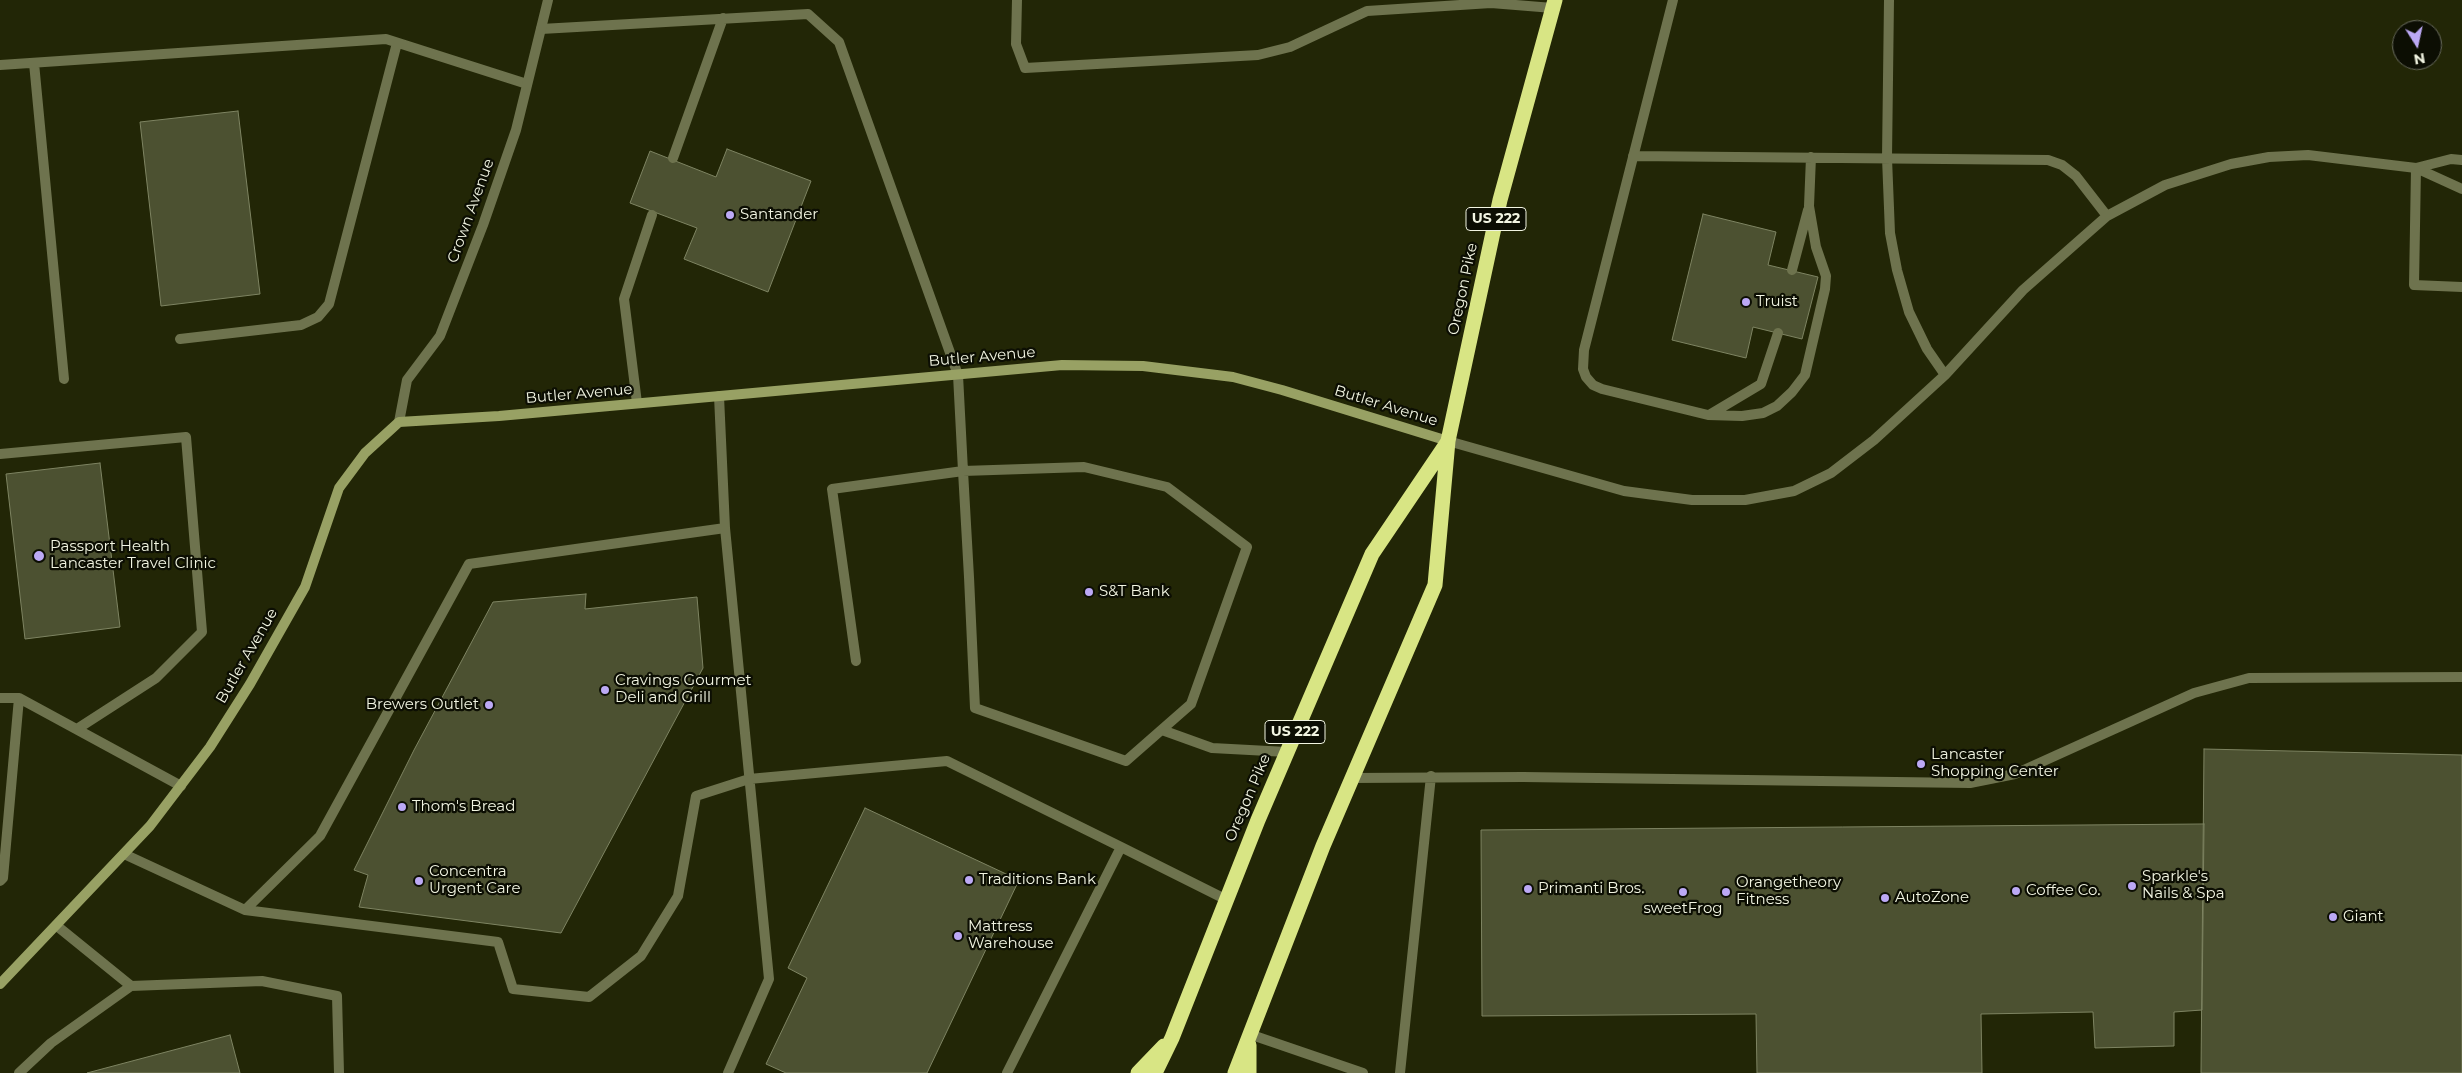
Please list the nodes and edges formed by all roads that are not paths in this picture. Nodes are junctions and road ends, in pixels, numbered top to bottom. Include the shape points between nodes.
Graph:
1 (548, 0) edge
2 (1017, 0) edge
3 (1673, 0) edge
4 (1889, 0) edge
5 (1554, 4) edge
6 (723, 18) junction
7 (541, 29) junction
8 (397, 43) junction
9 (34, 63) junction
10 (0, 65) edge
11 (527, 84) junction
12 (1633, 156) junction
13 (1811, 157) junction
14 (673, 158) dead end
15 (1887, 158) junction
16 (2462, 160) edge
17 (2416, 168) junction
18 (2462, 189) edge
19 (1809, 206) junction
20 (652, 215) dead end
21 (2107, 216) junction
22 (1792, 270) dead end
23 (2462, 287) edge
24 (1778, 333) dead end
25 (180, 339) dead end
26 (958, 374) junction
27 (1945, 375) junction
28 (64, 379) dead end
29 (719, 396) junction
30 (637, 403) junction
31 (1708, 415) junction
32 (400, 422) junction
33 (1448, 441) junction
34 (0, 454) edge
35 (963, 471) junction
36 (724, 528) junction
37 (856, 661) dead end
38 (2462, 677) edge
39 (0, 698) edge
40 (19, 698) junction
41 (77, 729) junction
42 (1162, 730) junction
43 (1287, 752) junction
44 (1431, 776) junction
45 (1352, 778) junction
46 (749, 779) junction
47 (181, 786) junction
48 (1121, 847) junction
49 (124, 854) junction
50 (0, 881) edge
51 (1225, 899) junction
52 (245, 910) junction
53 (57, 926) junction
54 (0, 984) edge
55 (131, 986) junction
56 (1248, 1034) junction
57 (1172, 1038) junction
58 (18, 1073) edge
59 (339, 1073) edge
60 (728, 1073) edge
61 (1007, 1073) edge
62 (1138, 1073) edge
63 (1155, 1073) edge
64 (1235, 1073) edge
65 (1249, 1073) edge
66 (1363, 1073) edge
67 (1400, 1073) edge

1 - 7 street, Crown Avenue
2 - 5 street via 1016,44 1024,68 1258,55 1290,46 1367,11 1491,3
3 - 12 street
4 - 15 street
5 - 33 highway, Oregon Pike / US 222 via 1500,200
6 - 7 street
6 - 14 street
6 - 26 street via 808,14 839,42
7 - 11 street, Crown Avenue
8 - 9 street via 386,39
8 - 11 street
8 - 25 street via 329,304 318,317 301,325
9 - 10 street
9 - 28 street
11 - 32 street, Crown Avenue via 516,130 483,225 440,336 407,380
12 - 13 street
12 - 31 street via 1584,350 1583,369 1590,381 1602,389
13 - 15 street
13 - 19 street
15 - 21 street via 2048,160 2062,165 2076,176
15 - 27 street via 1890,233 1897,270 1909,312 1927,349
16 - 17 street via 2451,159
17 - 18 street
17 - 21 street via 2308,155 2269,157 2231,164 2165,185
17 - 23 street via 2414,285
19 - 22 street
19 - 31 street via 1816,247 1826,276 1805,375 1777,406 1763,413
20 - 30 street via 624,299
21 - 27 street via 2023,290
24 - 31 street via 1761,384
26 - 29 street, Butler Avenue
26 - 33 street, Butler Avenue via 1062,366 1134,366 1224,376 1282,390
26 - 35 street
27 - 33 street via 1874,440 1832,473 1794,490 1745,500 1692,500 1624,491
29 - 30 street, Butler Avenue
29 - 36 street
30 - 32 street, Butler Avenue
32 - 47 street, Butler Avenue via 365,453 340,488 305,587 250,684 210,748
33 - 43 highway, Oregon Pike / US 222 via 1372,554
33 - 45 highway, Oregon Pike / US 222 via 1435,585
34 - 41 street via 186,437 202,632 156,678
35 - 37 street via 832,488
35 - 42 street via 975,708 1126,762
35 - 42 street via 1084,467 1167,488 1247,547 1192,704
36 - 46 street
36 - 52 street via 469,564 320,836
38 - 44 street via 2249,678 2194,693 2015,774 1970,783
39 - 40 street
40 - 41 street
40 - 50 street
41 - 47 street
42 - 43 street via 1212,748
43 - 51 highway, Oregon Pike / US 222
44 - 45 street
44 - 67 street
45 - 56 highway, Oregon Pike / US 222
46 - 48 street via 947,761
46 - 52 street via 696,796 678,896 641,956 589,997 513,989 498,942
46 - 60 street via 769,979
47 - 49 street, Butler Avenue
48 - 51 street
48 - 61 street
49 - 52 street
49 - 53 street, Butler Avenue
51 - 57 highway, Oregon Pike / US 222
53 - 54 street, Butler Avenue
53 - 55 street
55 - 58 street via 51,1043
55 - 59 street via 262,981 337,996
56 - 64 highway, Oregon Pike
56 - 65 highway
56 - 66 street
57 - 62 highway, US 222
57 - 63 highway, Oregon Pike

